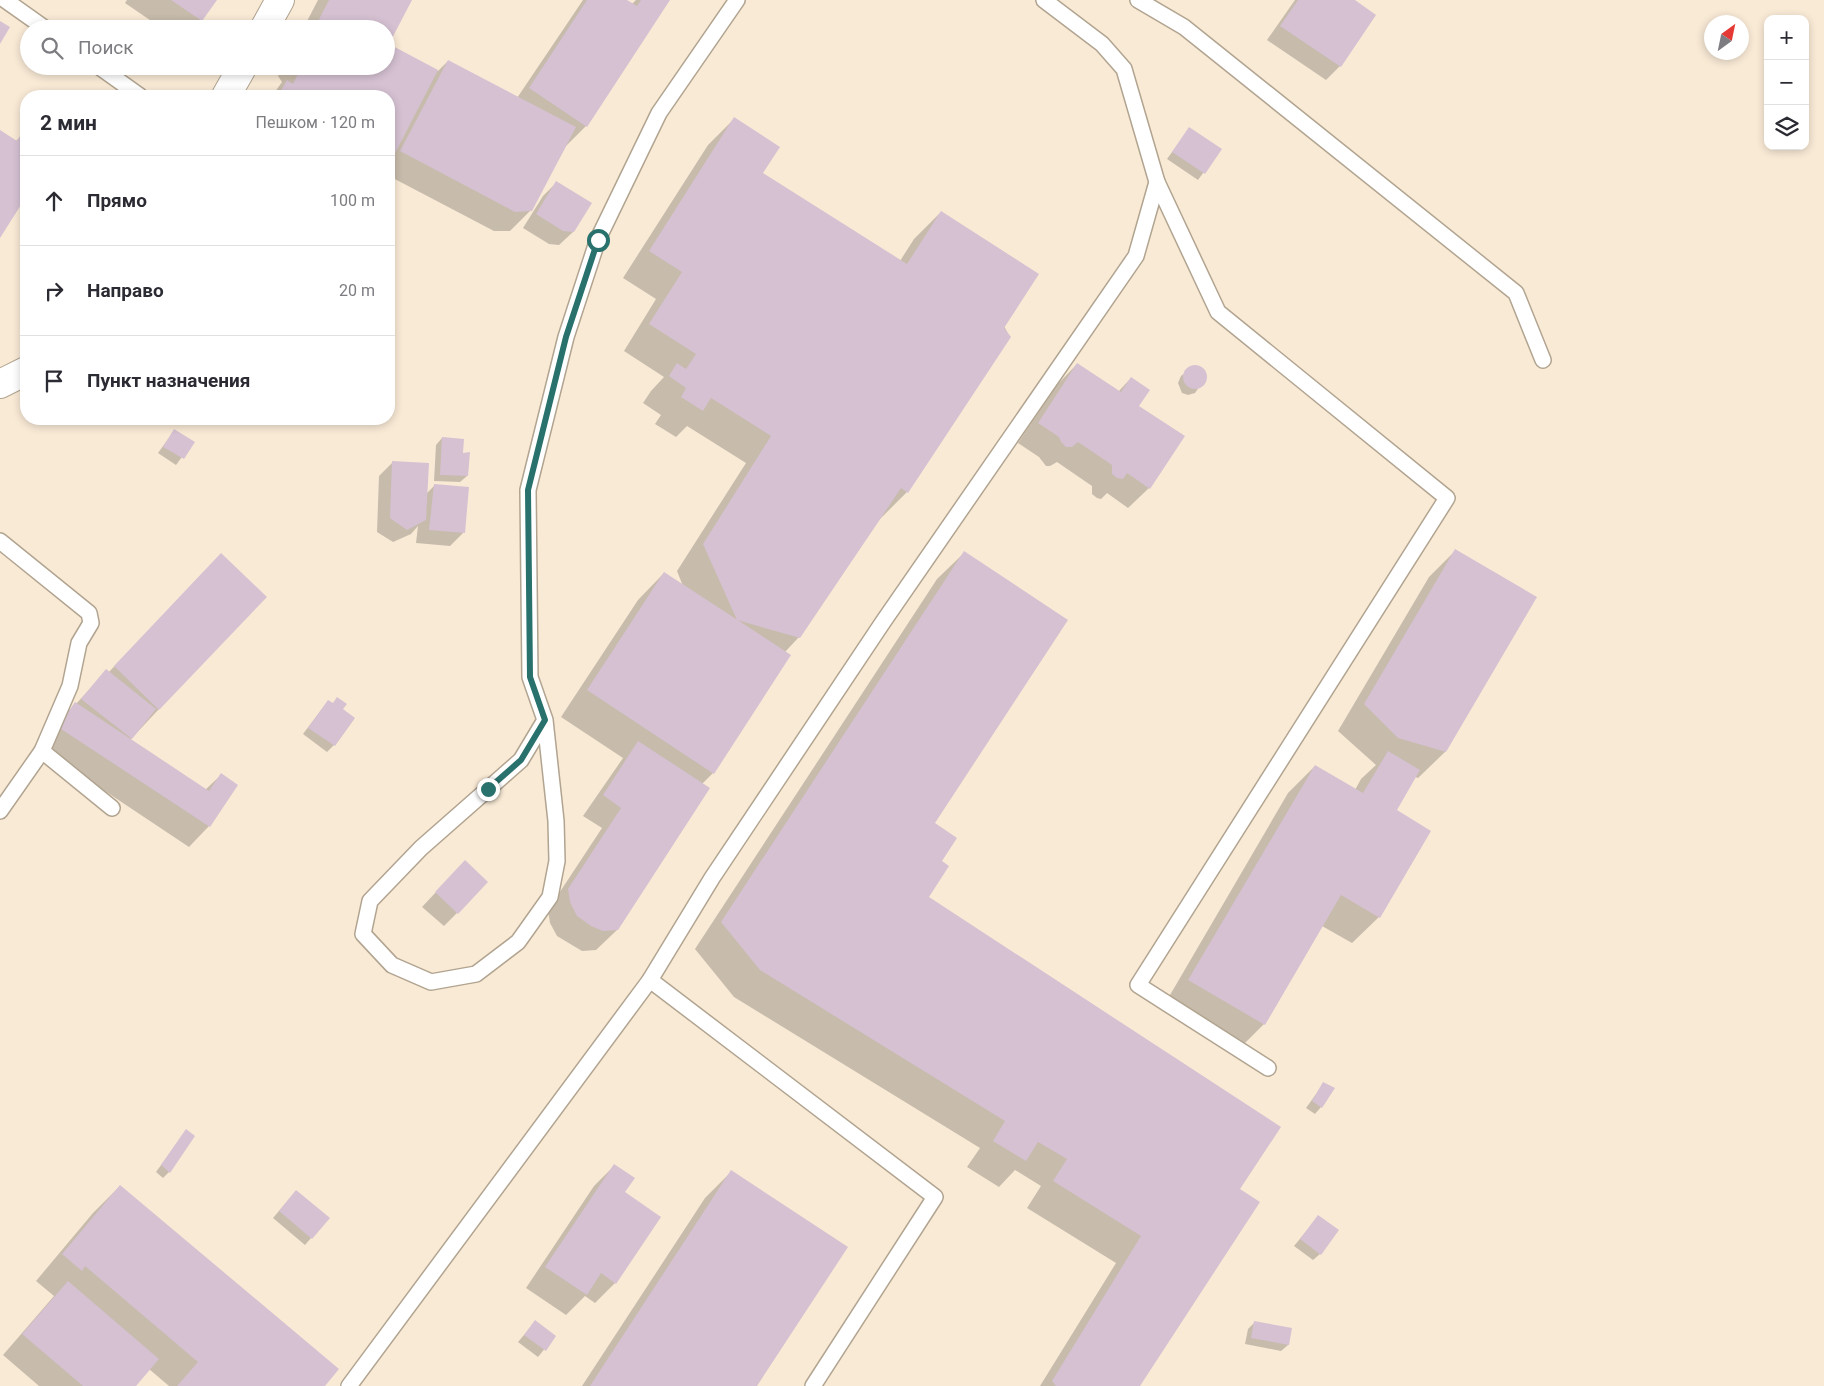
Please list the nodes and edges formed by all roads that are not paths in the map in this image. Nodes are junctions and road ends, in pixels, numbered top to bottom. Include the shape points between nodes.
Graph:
1 (5, 0) edge
2 (280, 0) edge
3 (737, 0) edge
4 (1044, 0) edge
5 (1138, 0) edge
6 (33, 20) edge
7 (269, 20) edge
8 (111, 75) edge
9 (238, 75) edge
10 (132, 90) edge
11 (229, 90) edge
12 (1157, 182) junction
13 (1543, 360) dead end
14 (20, 374) edge
15 (0, 384) edge
16 (0, 541) edge
17 (545, 720) junction
18 (42, 751) junction
19 (112, 808) dead end
20 (0, 811) edge
21 (650, 980) junction
22 (1268, 1068) dead end
23 (349, 1386) edge
24 (813, 1386) edge

1 - 6 lane
2 - 7 street
3 - 17 lane via 659,113 598,240 566,337 528,490 530,677
4 - 12 lane via 1102,44 1124,69
5 - 13 lane via 1184,27 1516,293
8 - 10 lane
9 - 11 street
12 - 21 lane via 1136,256 883,622 712,878
12 - 22 lane via 1218,312 1447,498 1138,985
14 - 15 street
16 - 18 lane via 89,612 91,623 79,643 70,686
17 - 17 lane via 521,760 421,848 370,901 363,934 392,965 431,982 476,974 518,942 550,897 557,861 556,821
18 - 19 lane
18 - 20 lane
21 - 23 lane
21 - 24 lane via 935,1197

